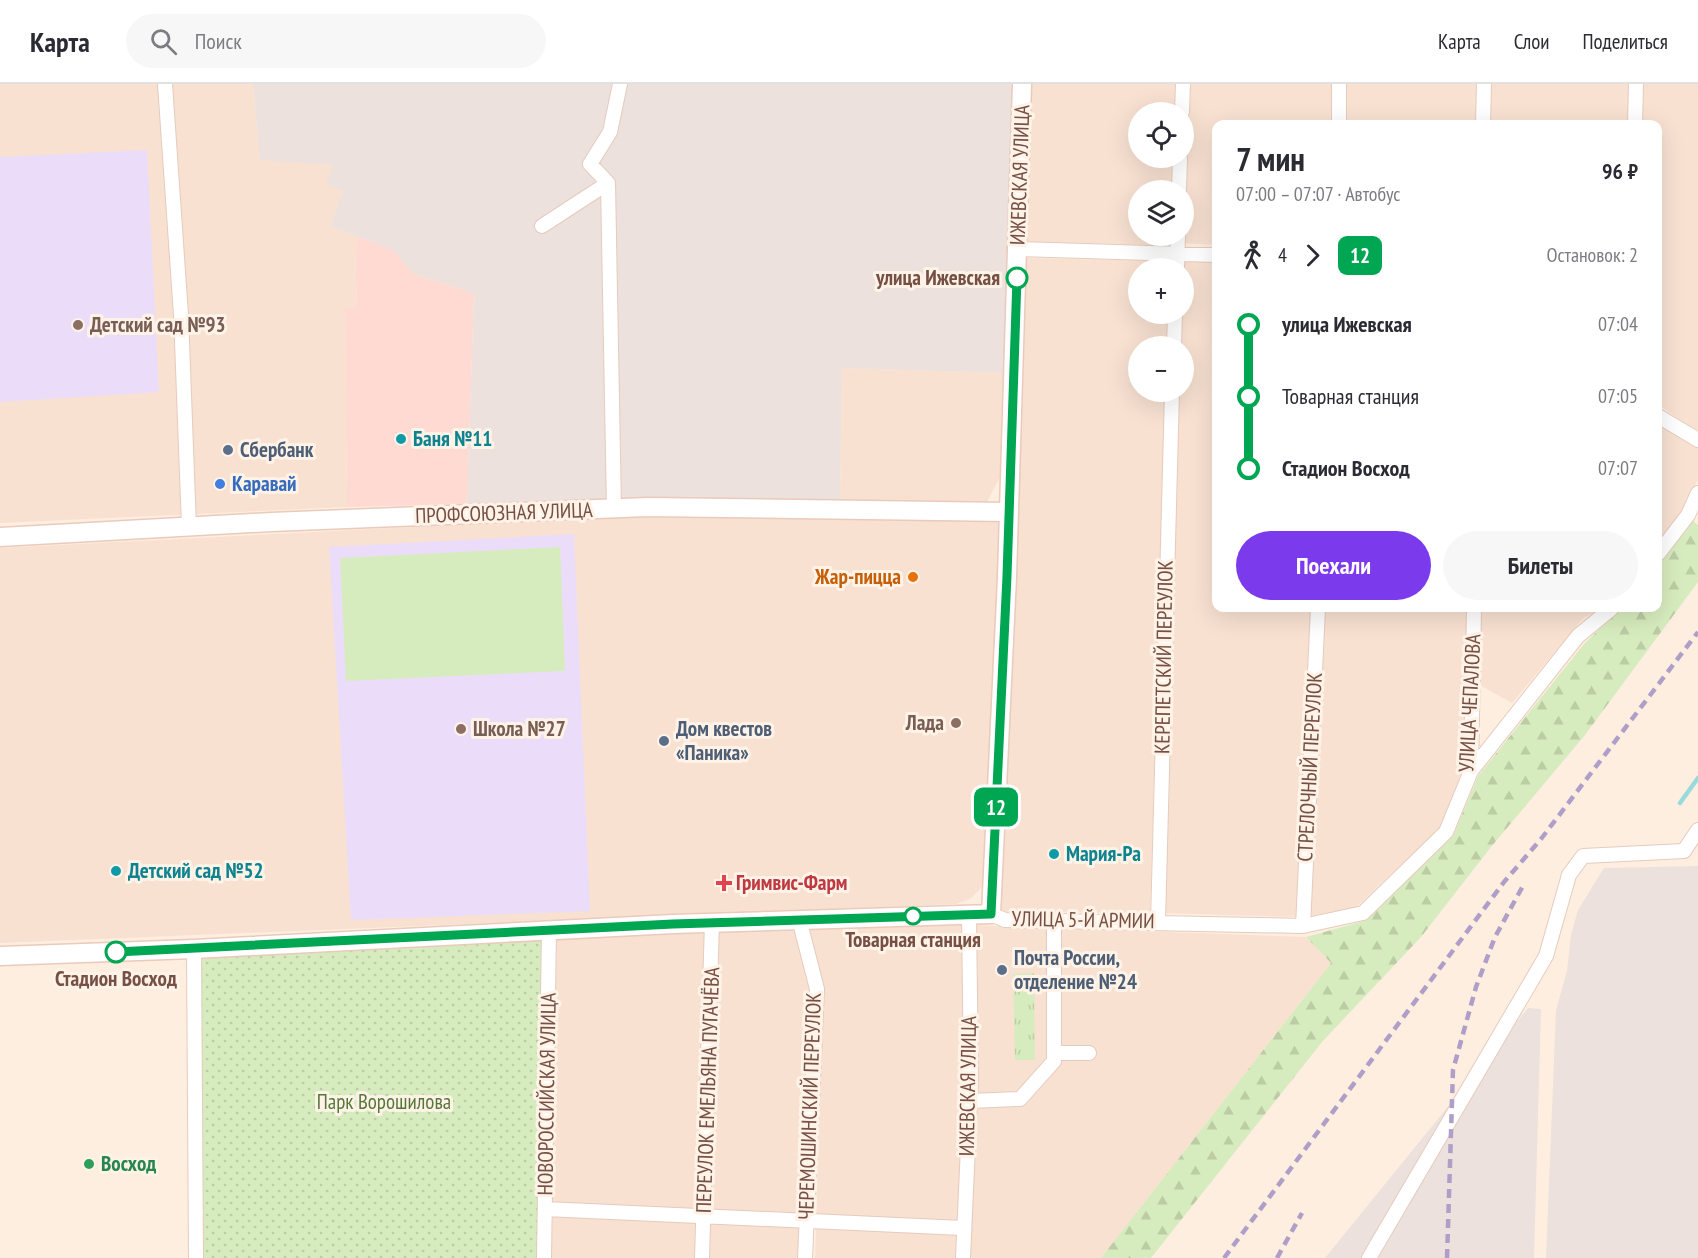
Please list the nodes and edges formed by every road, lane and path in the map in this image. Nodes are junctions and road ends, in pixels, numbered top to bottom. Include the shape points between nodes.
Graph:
1 (165, 84) edge
2 (620, 84) edge
3 (1022, 84) edge
4 (1183, 84) edge
5 (1340, 84) edge
6 (1484, 84) edge
7 (1636, 84) edge
8 (1182, 102) edge
9 (1338, 120) edge
10 (1483, 120) edge
11 (1635, 120) edge
12 (608, 183) junction
13 (542, 226) dead end
14 (1177, 246) edge
15 (1018, 249) junction
16 (1177, 254) junction
17 (1212, 255) edge
18 (1177, 258) edge
19 (1172, 402) edge
20 (1662, 418) edge
21 (1698, 440) edge
22 (1698, 493) edge
23 (614, 509) junction
24 (1008, 512) junction
25 (189, 527) junction
26 (0, 537) edge
27 (1662, 549) edge
28 (1318, 612) edge
29 (1474, 612) edge
30 (1607, 612) edge
31 (1471, 771) junction
32 (1698, 830) edge
33 (991, 914) junction
34 (969, 915) junction
35 (799, 919) junction
36 (1054, 920) junction
37 (712, 922) junction
38 (1158, 922) junction
39 (1303, 926) junction
40 (549, 931) junction
41 (194, 949) junction
42 (0, 956) edge
43 (1054, 1053) junction
44 (1089, 1053) dead end
45 (970, 1101) junction
46 (545, 1209) junction
47 (704, 1218) junction
48 (806, 1220) junction
49 (963, 1228) junction
50 (195, 1258) edge
51 (544, 1258) edge
52 (702, 1258) edge
53 (805, 1258) edge
54 (963, 1258) edge
55 (1369, 1258) edge

1 - 25 street via 181,315
2 - 12 street via 610,132 591,164
3 - 15 main road, ИЖЕВСКАЯ УЛИЦА
4 - 8 street
5 - 9 street
6 - 10 street
7 - 11 street
12 - 13 street
12 - 23 street
14 - 16 street
15 - 16 street
15 - 24 main road, ИЖЕВСКАЯ УЛИЦА
16 - 17 street
16 - 18 street
19 - 38 street, КЕРЕПЕТСКИЙ ПЕРЕУЛОК
20 - 21 street
22 - 27 street via 1688,515
23 - 24 main road, ПРОФСОЮЗНАЯ УЛИЦА
23 - 25 main road, ПРОФСОЮЗНАЯ УЛИЦА
24 - 33 main road, ИЖЕВСКАЯ УЛИЦА
25 - 26 main road, ПРОФСОЮЗНАЯ УЛИЦА
28 - 39 street, СТРЕЛОЧНЫЙ ПЕРЕУЛОК
29 - 31 street, УЛИЦА ЧЕПАЛОВА
30 - 31 street via 1578,636
31 - 39 street, УЛИЦА ЧЕПАЛОВА via 1446,832 1363,913
32 - 55 street via 1684,851 1583,856 1569,875 1546,956
33 - 34 main road, УЛИЦА 5-Й АРМИИ
33 - 36 street, УЛИЦА 5-Й АРМИИ via 1005,920
34 - 35 main road, УЛИЦА 5-Й АРМИИ
34 - 45 street, ИЖЕВСКАЯ УЛИЦА
35 - 37 main road, УЛИЦА 5-Й АРМИИ
35 - 48 street, ЧЕРЕМОШИНСКИЙ ПЕРЕУЛОК via 817,989
36 - 38 street, УЛИЦА 5-Й АРМИИ
36 - 43 street
37 - 40 main road, УЛИЦА 5-Й АРМИИ
37 - 47 street, ПЕРЕУЛОК ЕМЕЛЬЯНА ПУГАЧЁВА
38 - 39 street, УЛИЦА 5-Й АРМИИ
40 - 41 main road, УЛИЦА 5-Й АРМИИ
40 - 46 street, НОВОРОССИЙСКАЯ УЛИЦА
41 - 42 main road, УЛИЦА 5-Й АРМИИ
41 - 50 street
43 - 44 street
43 - 45 street via 1054,1061 1020,1099
45 - 49 street, ИЖЕВСКАЯ УЛИЦА
46 - 47 street
46 - 51 street, НОВОРОССИЙСКАЯ УЛИЦА
47 - 48 street
47 - 52 street, ПЕРЕУЛОК ЕМЕЛЬЯНА ПУГАЧЁВА
48 - 49 street
48 - 53 street, ЧЕРЕМОШИНСКИЙ ПЕРЕУЛОК
49 - 54 street, ИЖЕВСКАЯ УЛИЦА

